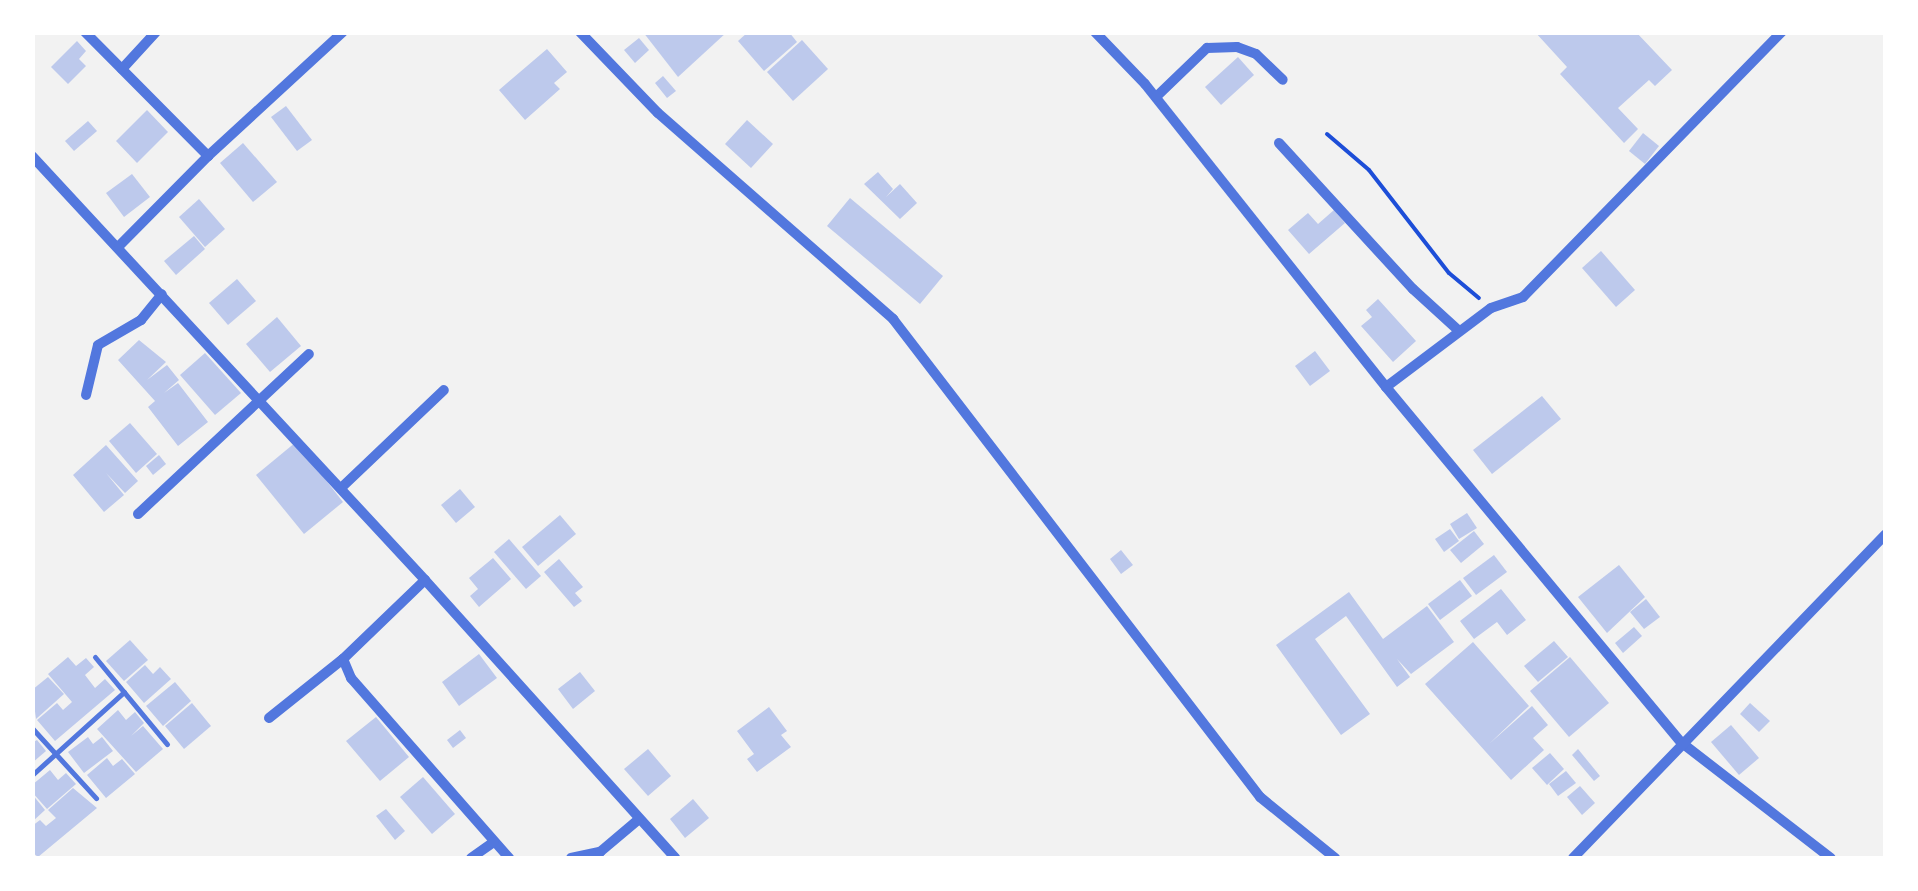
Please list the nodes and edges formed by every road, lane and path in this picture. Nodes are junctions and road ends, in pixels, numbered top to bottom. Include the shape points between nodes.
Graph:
1 (84, 32) edge
2 (156, 32) edge
3 (344, 32) edge
4 (580, 32) edge
5 (1095, 32) edge
6 (1782, 32) edge
7 (122, 70) junction
8 (1284, 80) dead end
9 (1156, 98) junction
10 (1327, 134) dead end
11 (1279, 143) dead end
12 (32, 156) edge
13 (208, 156) junction
14 (119, 246) junction
15 (162, 294) junction
16 (1491, 308) junction
17 (1460, 331) junction
18 (308, 354) dead end
19 (1386, 387) junction
20 (444, 390) dead end
21 (86, 394) dead end
22 (260, 401) junction
23 (341, 488) junction
24 (138, 514) dead end
25 (1886, 534) edge
26 (425, 580) junction
27 (95, 657) dead end
28 (343, 660) junction
29 (124, 692) junction
30 (269, 718) dead end
31 (32, 728) edge
32 (1682, 743) junction
33 (167, 744) dead end
34 (56, 754) junction
35 (32, 775) edge
36 (96, 798) dead end
37 (639, 818) junction
38 (494, 842) junction
39 (471, 858) edge
40 (508, 858) edge
41 (571, 858) edge
42 (675, 858) edge
43 (1335, 858) edge
44 (1574, 858) edge
45 (1831, 858) edge

1 - 7 street
2 - 7 street
3 - 13 street
4 - 43 street via 658,114 893,319 1260,797
5 - 9 street
6 - 16 street via 1523,297
7 - 13 street
8 - 9 street via 1256,54 1207,48
9 - 19 street
10 - 16 path via 1369,170 1449,272
11 - 17 street
12 - 14 street
13 - 14 street
14 - 15 street
15 - 21 street via 141,320 98,345
15 - 22 street
16 - 17 street
17 - 19 street
18 - 22 street
19 - 32 street
20 - 23 street
22 - 23 street
22 - 24 street
23 - 26 street
25 - 32 street
26 - 28 street
26 - 37 street
27 - 29 lane
28 - 30 street
28 - 38 street via 351,678
29 - 33 lane
29 - 34 lane
31 - 34 lane
32 - 44 street
32 - 45 street
34 - 35 lane
34 - 36 lane
37 - 41 street via 600,852
37 - 42 street
38 - 39 street
38 - 40 street

